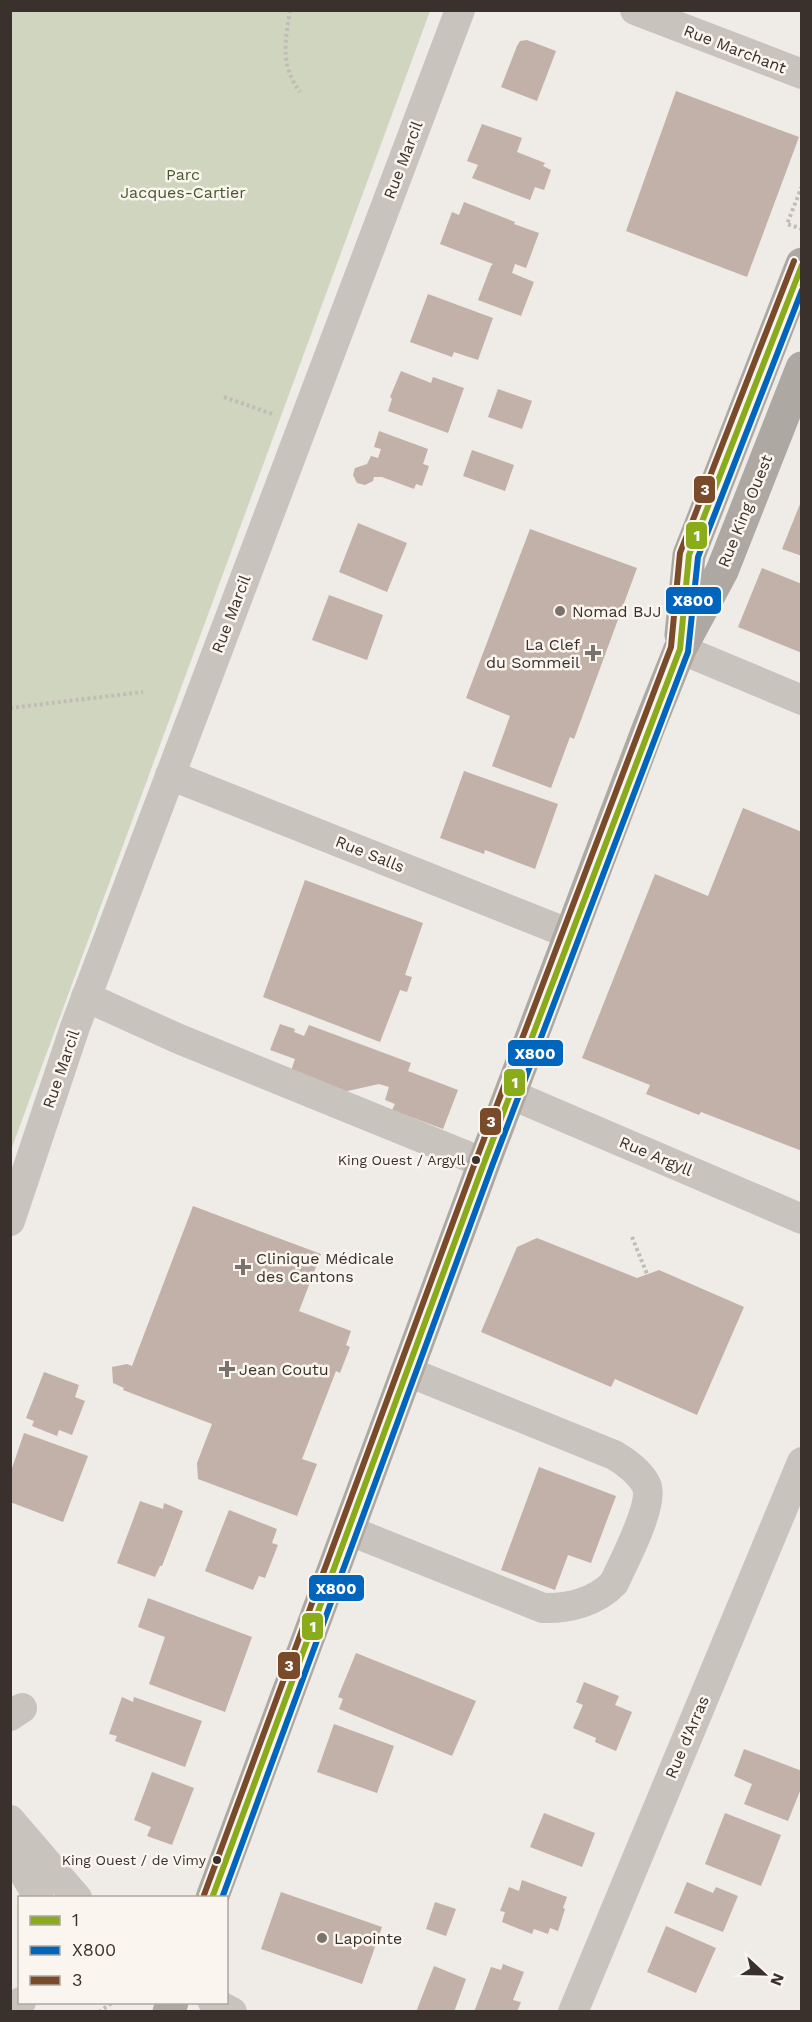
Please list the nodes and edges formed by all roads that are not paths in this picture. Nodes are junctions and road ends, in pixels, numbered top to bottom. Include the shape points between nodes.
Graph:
1 (460, 10) edge
2 (635, 10) edge
3 (801, 74) edge
4 (801, 264) edge
5 (801, 368) edge
6 (680, 649) junction
7 (801, 700) edge
8 (170, 775) junction
9 (570, 934) junction
10 (86, 997) junction
11 (510, 1094) junction
12 (484, 1163) junction
13 (801, 1219) edge
14 (10, 1221) edge
15 (406, 1371) junction
16 (801, 1462) edge
17 (348, 1530) junction
18 (10, 1820) edge
19 (10, 1850) edge
20 (38, 1896) edge
21 (75, 1896) edge
22 (213, 1896) edge
23 (217, 2004) edge
24 (232, 2012) edge
25 (573, 2012) edge

1 - 8 street, Rue Marcil
2 - 3 street, Rue Marchant
4 - 6 main road, Rue King Ouest via 689,555
5 - 6 main road, Rue King Ouest via 722,572
6 - 7 street
6 - 9 main road, Rue King Ouest
8 - 9 street, Rue Salls
8 - 10 street, Rue Marcil
9 - 11 main road, Rue King Ouest
10 - 12 street
10 - 14 street, Rue Marcil
11 - 12 main road, Rue King Ouest
11 - 13 street, Rue Argyll
12 - 15 main road, Rue King Ouest
15 - 17 main road, Rue King Ouest
15 - 17 street via 614,1455 627,1463 646,1486 646,1512 614,1583 605,1592 568,1608 543,1608
16 - 25 street, Rue d'Arras
17 - 22 main road, Rue King Ouest
18 - 21 street
19 - 20 street
23 - 24 street

